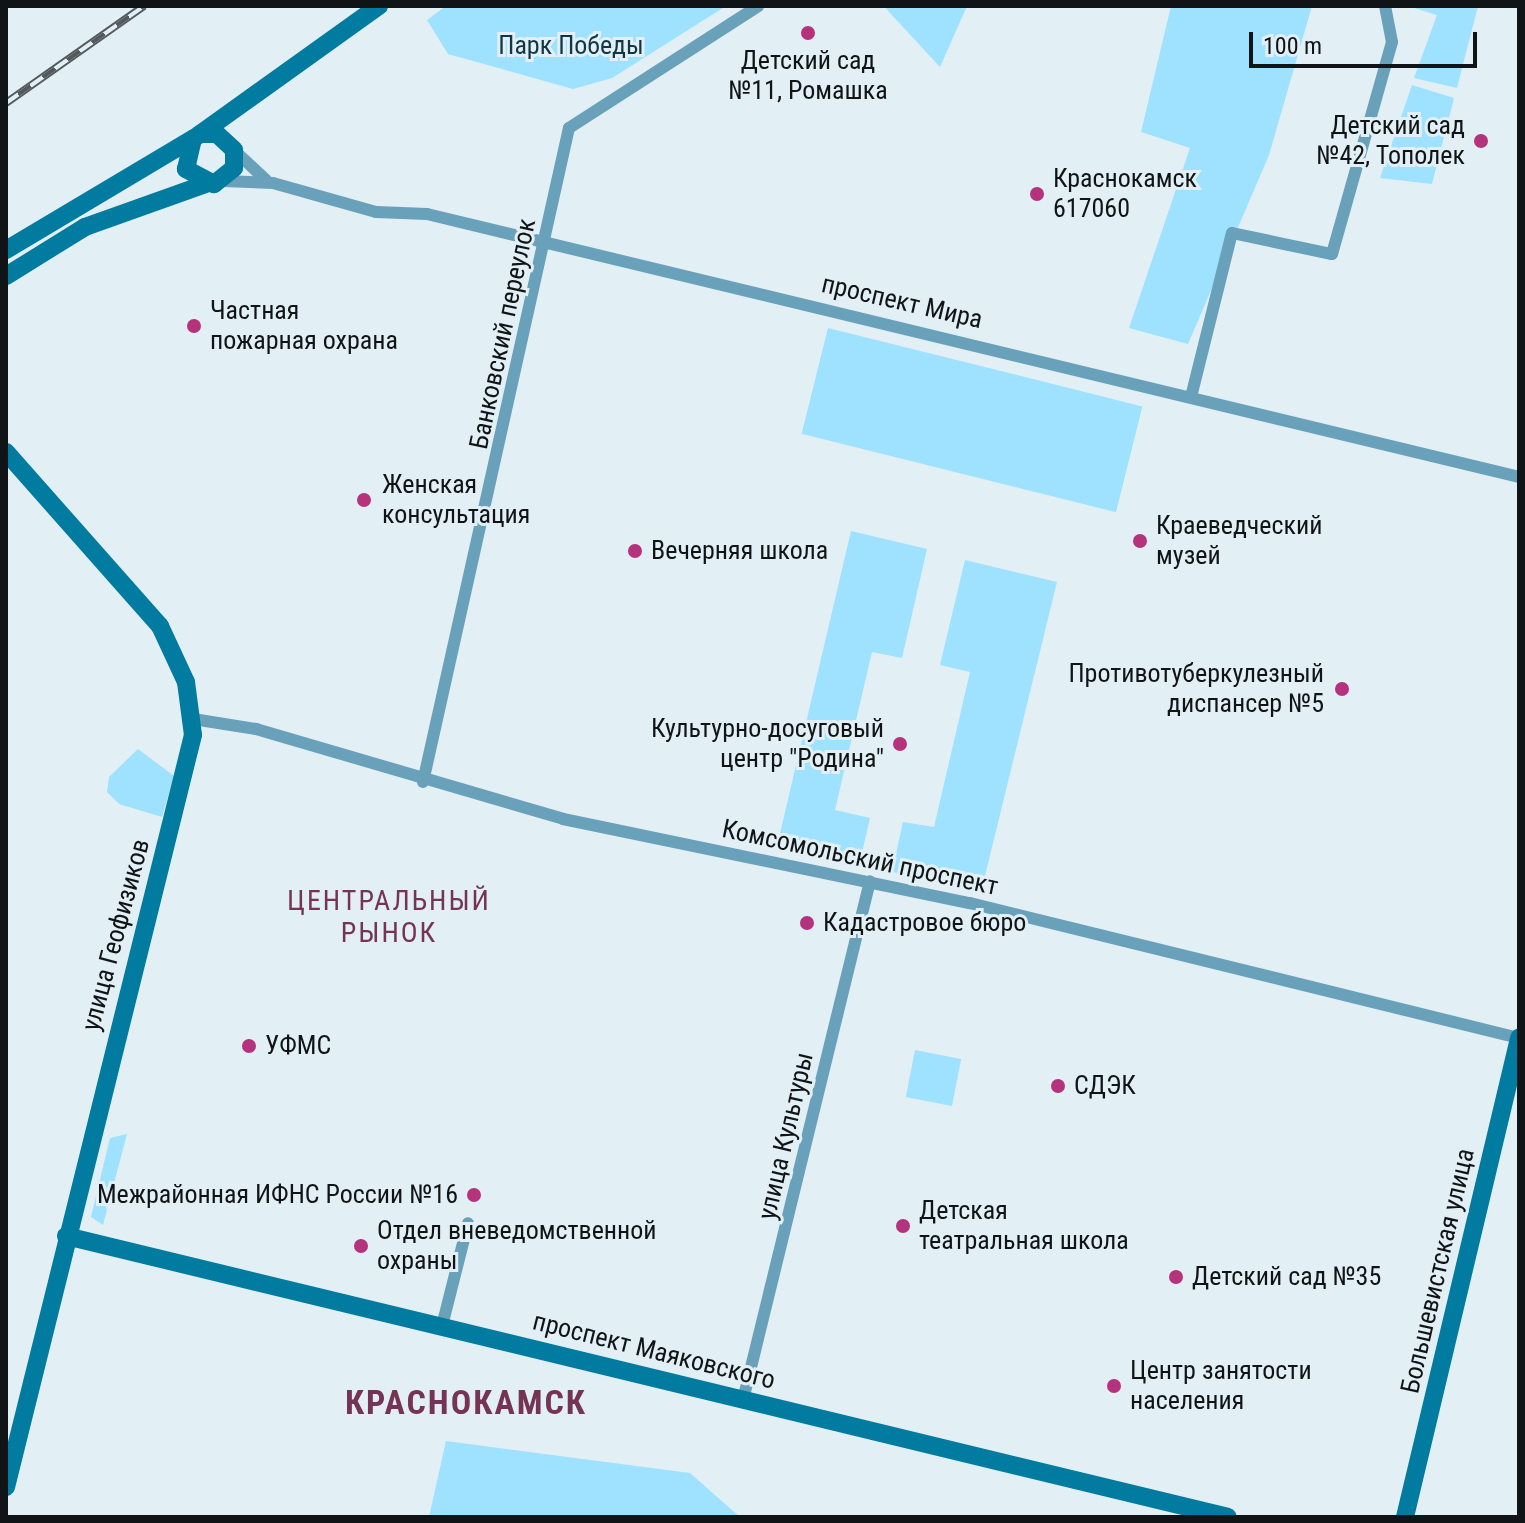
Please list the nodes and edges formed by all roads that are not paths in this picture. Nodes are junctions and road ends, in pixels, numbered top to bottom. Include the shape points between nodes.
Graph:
1 (379, 6) edge
2 (758, 6) edge
3 (1385, 6) edge
4 (242, 108) junction
5 (196, 137) junction
6 (234, 150) junction
7 (214, 183) junction
8 (273, 183) junction
9 (547, 244) junction
10 (6, 250) edge
11 (6, 276) edge
12 (1191, 397) junction
13 (6, 452) edge
14 (1519, 477) edge
15 (193, 719) junction
16 (423, 782) junction
17 (870, 881) junction
18 (1519, 1037) edge
19 (468, 1223) dead end
20 (66, 1236) junction
21 (442, 1326) junction
22 (743, 1400) junction
23 (6, 1487) edge
24 (1228, 1517) edge
25 (1405, 1517) edge

1 - 4 main road
2 - 9 street, Банковский переулок via 569,128
3 - 12 street via 1392,42 1332,254 1232,233
4 - 5 main road
4 - 6 main road
5 - 6 main road via 217,134
5 - 7 main road via 186,169
5 - 10 main road
6 - 7 main road via 234,168
6 - 8 street, проспект Мира
7 - 8 street, проспект Мира
7 - 11 main road via 85,227
8 - 9 street, проспект Мира via 376,212 427,214
9 - 12 street, проспект Мира
9 - 16 street, Банковский переулок
12 - 14 street, проспект Мира
13 - 15 main road, улица Геофизиков via 160,626 186,682
15 - 16 street, Комсомольский проспект via 256,729
15 - 20 main road, улица Геофизиков via 180,796
16 - 17 street, Комсомольский проспект via 563,819
17 - 18 street, Комсомольский проспект
17 - 22 street, улица Культуры
18 - 25 main road, Большевистская улица
19 - 21 street
20 - 21 main road, проспект Маяковского
20 - 23 main road, улица Геофизиков
21 - 22 main road, проспект Маяковского
22 - 24 main road, проспект Маяковского

